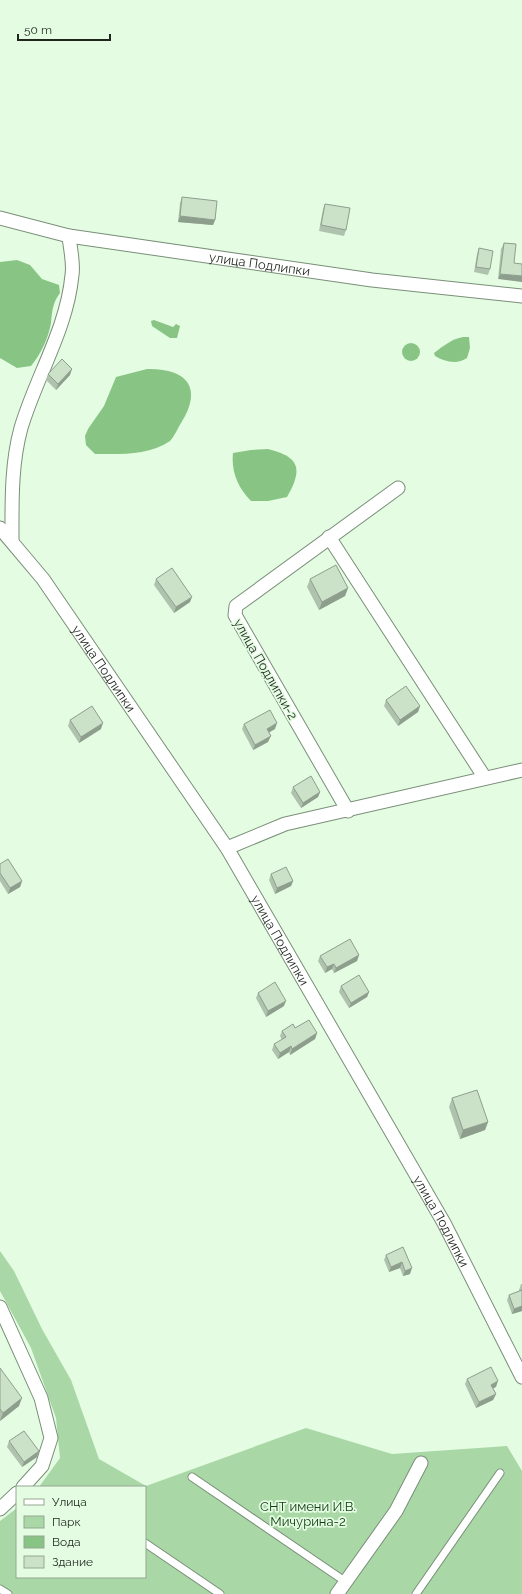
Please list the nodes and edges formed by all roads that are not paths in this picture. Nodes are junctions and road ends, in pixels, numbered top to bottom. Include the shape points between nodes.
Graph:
1 (0, 218) edge
2 (69, 236) junction
3 (522, 296) edge
4 (398, 488) dead end
5 (0, 528) edge
6 (329, 537) junction
7 (12, 540) junction
8 (522, 770) edge
9 (485, 778) junction
10 (348, 811) junction
11 (227, 848) junction
12 (0, 1307) edge
13 (522, 1377) edge
14 (421, 1463) dead end
15 (500, 1473) dead end
16 (192, 1477) dead end
17 (24, 1486) edge
18 (16, 1494) edge
19 (0, 1509) edge
20 (146, 1544) edge
21 (346, 1582) junction
22 (0, 1589) edge
23 (8, 1594) edge
24 (220, 1594) edge
25 (337, 1594) edge
26 (416, 1594) edge

1 - 2 street, улица Подлипки
2 - 3 street, улица Подлипки via 372,280
2 - 7 street via 72,274 66,307 30,399 21,430 12,495
4 - 6 street, улица Подлипки-2
5 - 7 street, улица Подлипки
6 - 9 street
6 - 10 street, улица Подлипки-2 via 236,606 235,614
7 - 11 street, улица Подлипки via 43,579
8 - 9 street
9 - 10 street
10 - 11 street via 285,824
11 - 13 street, улица Подлипки via 444,1223
12 - 17 street via 41,1398 51,1438 42,1466
14 - 21 street via 396,1511
15 - 26 lane
16 - 21 lane
18 - 19 street
20 - 24 lane
21 - 25 street
22 - 23 lane

